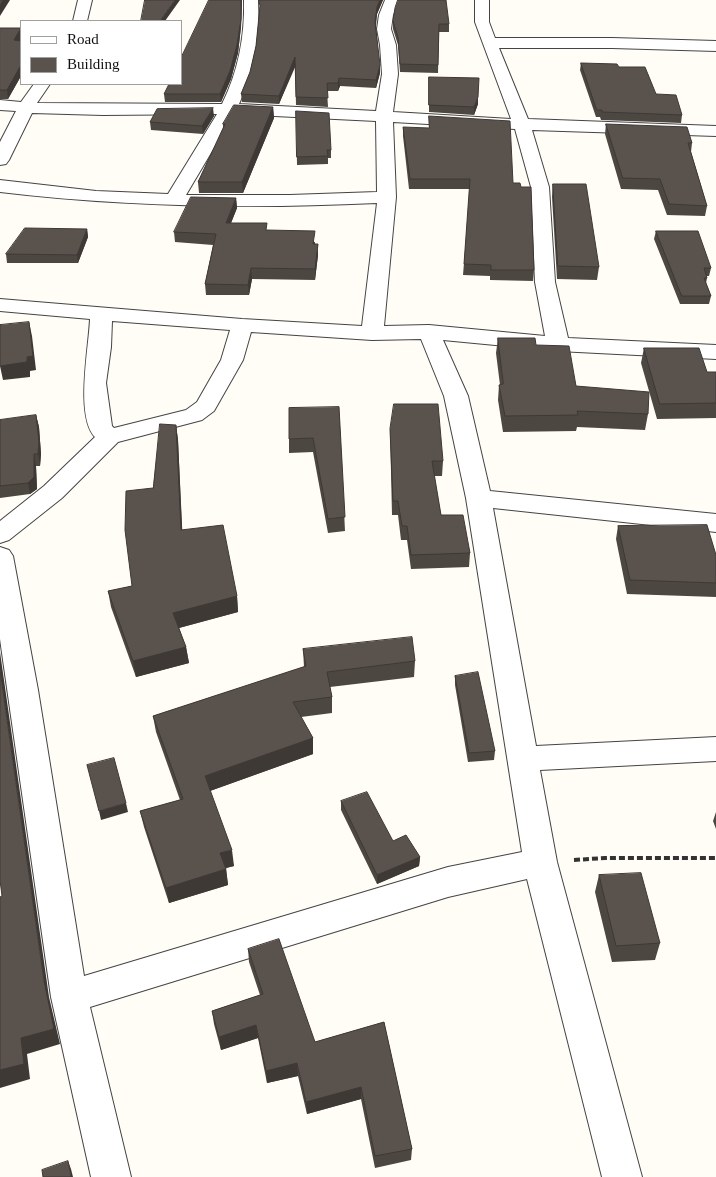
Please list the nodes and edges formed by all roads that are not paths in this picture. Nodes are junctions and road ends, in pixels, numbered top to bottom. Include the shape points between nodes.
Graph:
1 (85, 0) edge
2 (252, 0) edge
3 (392, 0) edge
4 (482, 0) edge
5 (80, 20) edge
6 (489, 43) junction
7 (716, 46) edge
8 (41, 85) edge
9 (0, 105) edge
10 (26, 108) junction
11 (228, 110) junction
12 (384, 117) junction
13 (522, 125) junction
14 (716, 130) edge
15 (0, 160) edge
16 (0, 186) edge
17 (387, 197) junction
18 (174, 200) junction
19 (0, 305) edge
20 (101, 313) junction
21 (242, 325) junction
22 (429, 332) junction
23 (372, 333) junction
24 (558, 344) junction
25 (716, 352) edge
26 (109, 438) junction
27 (479, 498) junction
28 (716, 523) edge
29 (0, 534) edge
30 (0, 556) edge
31 (716, 749) edge
32 (523, 759) junction
33 (540, 862) junction
34 (69, 997) junction
35 (112, 1177) edge
36 (622, 1177) edge

1 - 5 street
2 - 11 street via 242,80
3 - 12 street via 384,29 390,74
4 - 6 street via 482,22
6 - 7 street
6 - 13 street
8 - 10 street
9 - 10 street
10 - 11 street
10 - 15 street
11 - 12 street
11 - 18 street
12 - 13 street
12 - 17 street
13 - 14 street
13 - 24 street via 540,187 545,282
16 - 18 street via 84,197
17 - 18 street via 264,202
17 - 23 street
19 - 20 street
20 - 21 street
20 - 26 street via 95,383 100,428
21 - 23 street
21 - 26 street via 232,360 206,406 194,415
22 - 23 street
22 - 24 street
22 - 27 street via 456,396
24 - 25 street
26 - 29 street via 53,492
27 - 28 street
27 - 32 street
30 - 34 street
31 - 32 street
32 - 33 street
33 - 34 street via 448,882
33 - 36 street
34 - 35 street

